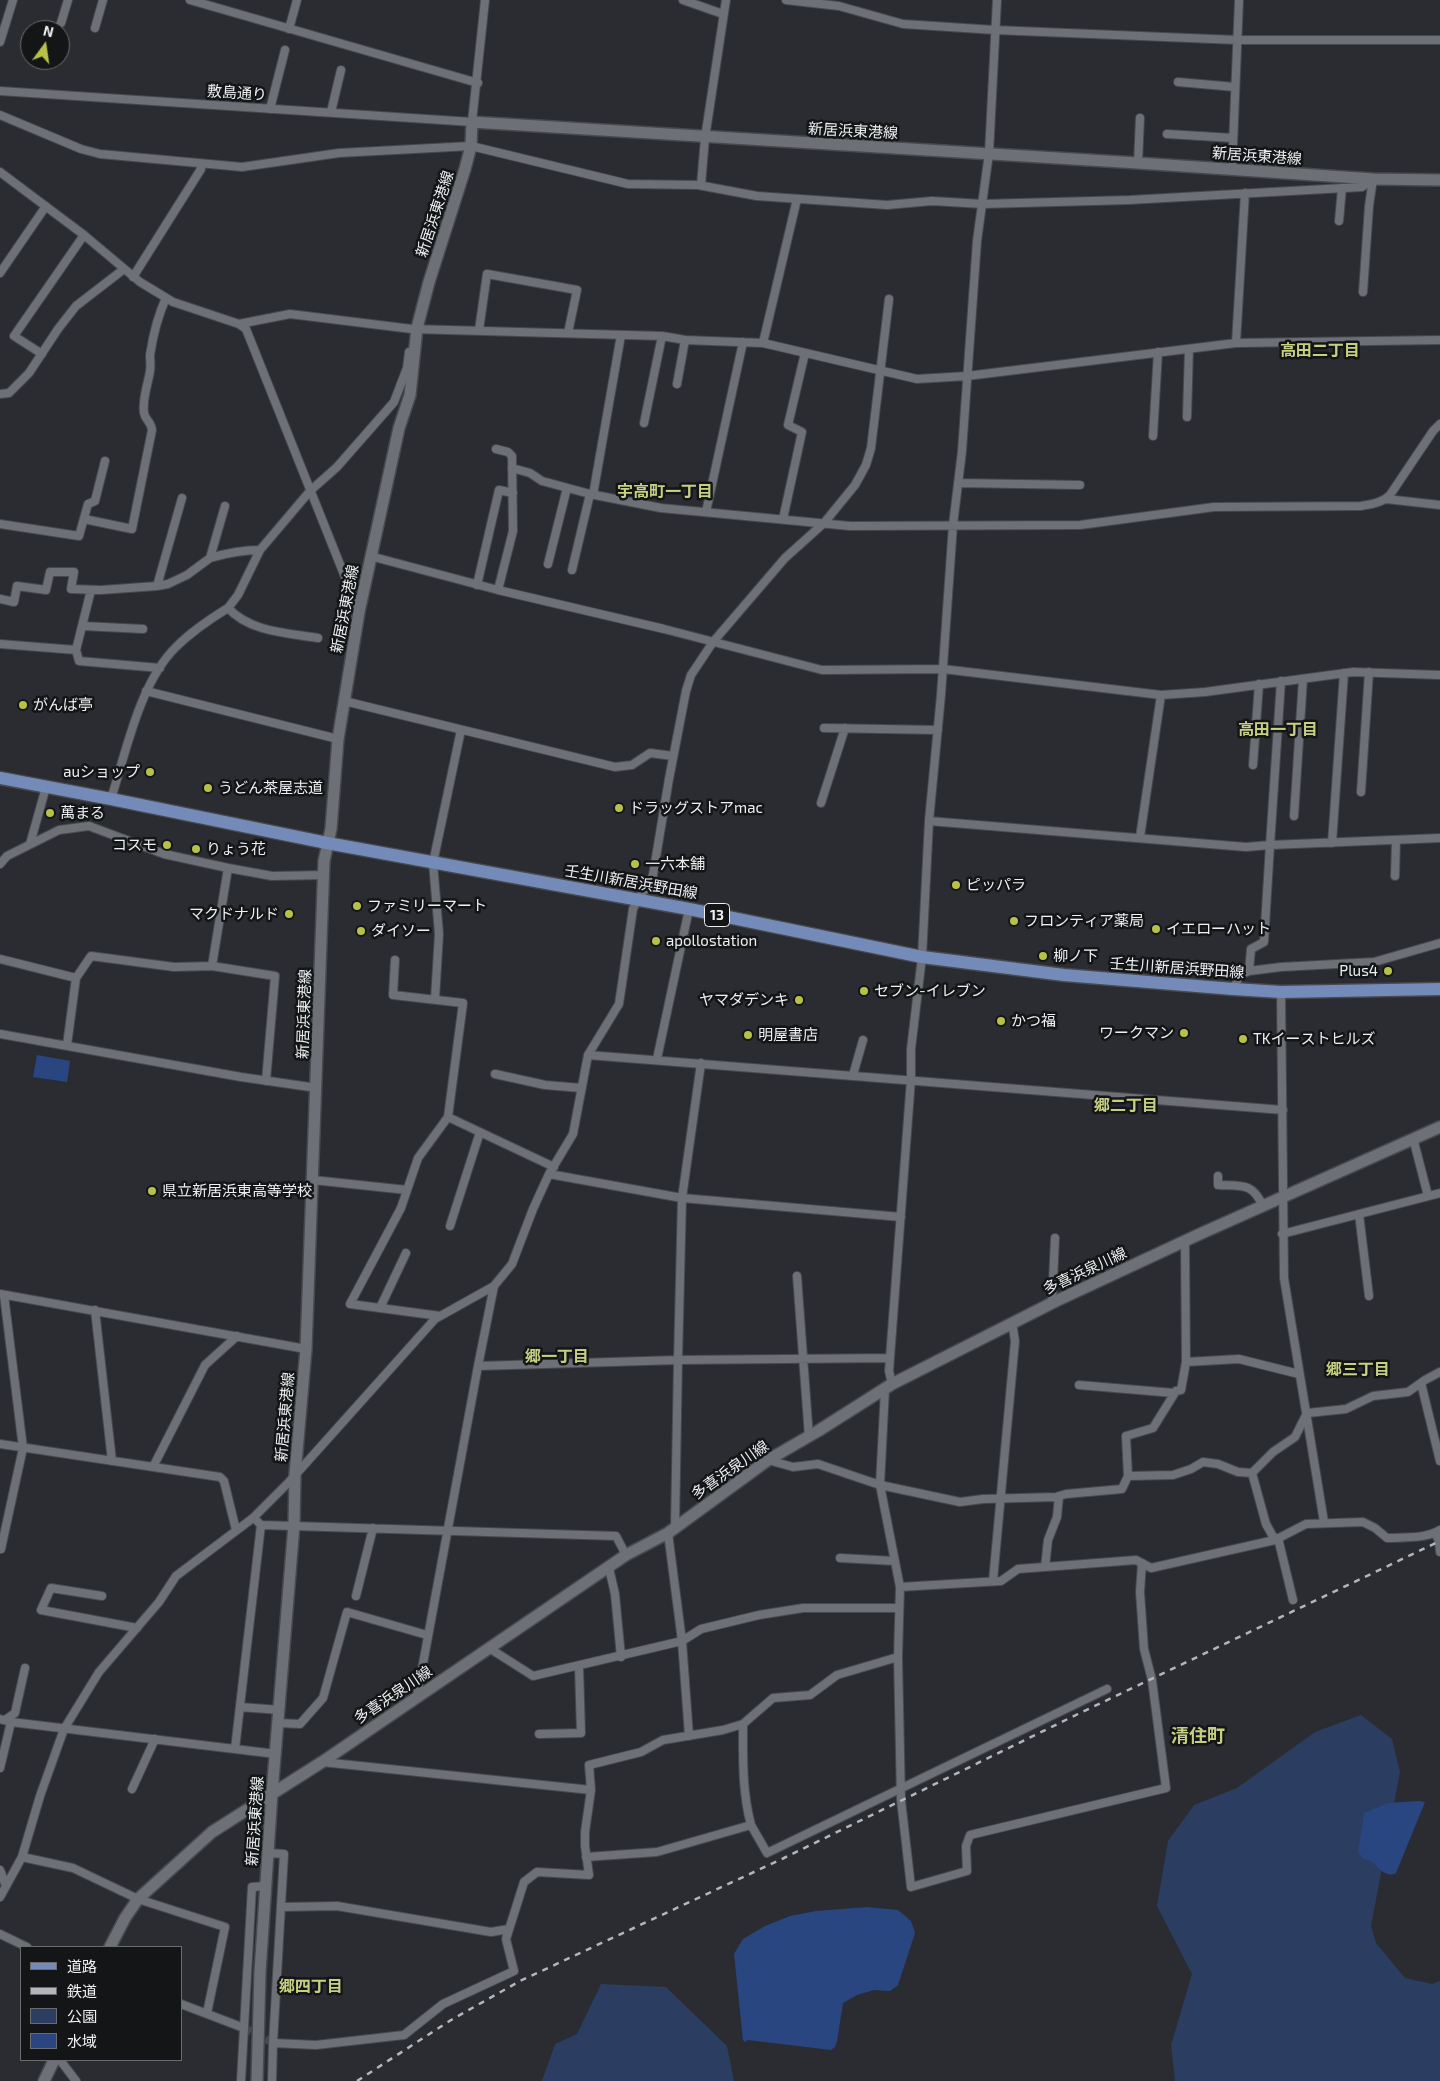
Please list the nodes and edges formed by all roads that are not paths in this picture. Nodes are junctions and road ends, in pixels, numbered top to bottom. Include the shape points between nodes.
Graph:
1 (12, 0) edge
2 (68, 0) edge
3 (103, 0) edge
4 (190, 0) edge
5 (297, 0) edge
6 (485, 0) edge
7 (683, 0) edge
8 (726, 0) edge
9 (786, 0) edge
10 (997, 0) edge
11 (1239, 0) edge
12 (723, 14) junction
13 (62, 20) edge
14 (95, 28) dead end
15 (289, 28) junction
16 (995, 30) junction
17 (1237, 40) junction
18 (1440, 40) edge
19 (0, 42) edge
20 (284, 50) dead end
21 (341, 70) dead end
22 (1178, 82) dead end
23 (478, 83) junction
24 (1235, 87) junction
25 (0, 91) edge
26 (270, 109) junction
27 (331, 112) junction
28 (0, 115) edge
29 (1140, 118) dead end
30 (472, 122) junction
31 (1167, 134) dead end
32 (705, 138) junction
33 (1233, 138) junction
34 (471, 146) junction
35 (989, 154) junction
36 (1138, 163) junction
37 (200, 164) junction
38 (1232, 169) junction
39 (0, 172) edge
40 (1373, 179) junction
41 (1440, 180) edge
42 (701, 185) junction
43 (1342, 188) junction
44 (1245, 193) junction
45 (797, 199) junction
46 (982, 204) junction
47 (46, 206) junction
48 (1340, 221) dead end
49 (84, 236) junction
50 (124, 269) junction
51 (0, 273) edge
52 (133, 277) junction
53 (1363, 292) dead end
54 (166, 298) junction
55 (889, 299) dead end
56 (239, 324) junction
57 (414, 328) junction
58 (479, 330) junction
59 (568, 333) junction
60 (621, 335) junction
61 (662, 336) junction
62 (685, 340) junction
63 (1440, 340) edge
64 (744, 342) junction
65 (763, 342) junction
66 (1236, 343) junction
67 (1189, 349) junction
68 (805, 352) junction
69 (1158, 352) junction
70 (42, 354) junction
71 (881, 370) junction
72 (967, 376) junction
73 (677, 384) dead end
74 (0, 394) edge
75 (1187, 417) dead end
76 (644, 423) dead end
77 (1440, 424) edge
78 (1153, 436) dead end
79 (496, 449) dead end
80 (105, 461) dead end
81 (512, 468) junction
82 (958, 483) junction
83 (1080, 485) dead end
84 (567, 488) junction
85 (310, 491) junction
86 (513, 493) junction
87 (591, 495) junction
88 (182, 498) dead end
89 (1386, 499) junction
90 (1440, 505) edge
91 (225, 506) dead end
92 (706, 512) junction
93 (84, 519) junction
94 (783, 519) junction
95 (824, 522) junction
96 (0, 524) edge
97 (953, 525) junction
98 (260, 550) junction
99 (370, 556) junction
100 (210, 558) junction
101 (548, 564) dead end
102 (572, 570) dead end
103 (477, 585) junction
104 (157, 586) junction
105 (91, 590) junction
106 (498, 590) junction
107 (0, 599) edge
108 (228, 608) junction
109 (359, 612) junction
110 (83, 626) junction
111 (143, 629) dead end
112 (318, 638) dead end
113 (713, 642) junction
114 (0, 644) edge
115 (76, 650) junction
116 (160, 668) junction
117 (943, 669) junction
118 (1369, 672) junction
119 (1344, 673) junction
120 (1440, 675) edge
121 (1303, 679) junction
122 (1281, 681) junction
123 (1259, 684) junction
124 (146, 691) junction
125 (1160, 695) junction
126 (344, 701) junction
127 (824, 728) dead end
128 (845, 728) junction
129 (461, 730) junction
130 (938, 730) junction
131 (338, 739) junction
132 (673, 756) junction
133 (1253, 765) dead end
134 (0, 778) edge
135 (46, 787) junction
136 (1361, 792) dead end
137 (112, 799) junction
138 (821, 803) dead end
139 (1294, 816) dead end
140 (929, 821) junction
141 (1140, 837) junction
142 (1440, 838) edge
143 (1396, 840) junction
144 (327, 843) junction
145 (1332, 843) junction
146 (30, 844) junction
147 (1270, 845) junction
148 (433, 863) junction
149 (0, 864) edge
150 (228, 868) junction
151 (325, 875) junction
152 (1395, 876) dead end
153 (636, 900) junction
154 (689, 909) junction
155 (1440, 943) edge
156 (922, 957) junction
157 (0, 958) edge
158 (395, 960) dead end
159 (212, 966) junction
160 (1250, 971) junction
161 (76, 978) junction
162 (1233, 989) junction
163 (1440, 989) edge
164 (1281, 992) junction
165 (435, 999) junction
166 (0, 1034) edge
167 (862, 1040) dead end
168 (67, 1045) junction
169 (588, 1055) junction
170 (657, 1059) junction
171 (701, 1062) junction
172 (495, 1074) dead end
173 (853, 1075) junction
174 (911, 1079) junction
175 (266, 1080) junction
176 (317, 1088) junction
177 (581, 1088) junction
178 (1283, 1110) junction
179 (448, 1117) junction
180 (1440, 1127) edge
181 (480, 1132) junction
182 (1413, 1138) junction
183 (554, 1167) junction
184 (549, 1174) junction
185 (1218, 1176) dead end
186 (313, 1180) junction
187 (407, 1190) junction
188 (1440, 1193) edge
189 (1428, 1196) junction
190 (682, 1198) junction
191 (1283, 1198) junction
192 (1263, 1206) junction
193 (1359, 1214) junction
194 (901, 1217) junction
195 (450, 1226) dead end
196 (1282, 1234) junction
197 (1055, 1238) dead end
198 (1185, 1241) junction
199 (406, 1253) dead end
200 (797, 1276) dead end
201 (494, 1286) junction
202 (2, 1295) edge
203 (1369, 1296) dead end
204 (1052, 1303) junction
205 (380, 1308) junction
206 (95, 1310) junction
207 (440, 1316) junction
208 (1012, 1322) junction
209 (237, 1336) junction
210 (306, 1349) junction
211 (890, 1358) junction
212 (678, 1360) junction
213 (804, 1360) junction
214 (1186, 1362) junction
215 (478, 1366) junction
216 (1440, 1372) edge
217 (1299, 1374) junction
218 (1421, 1383) junction
219 (1079, 1385) dead end
220 (888, 1386) junction
221 (1174, 1393) junction
222 (1306, 1415) junction
223 (809, 1436) junction
224 (0, 1444) edge
225 (24, 1448) junction
226 (768, 1460) junction
227 (112, 1461) junction
228 (1440, 1461) edge
229 (153, 1467) junction
230 (1252, 1473) junction
231 (295, 1474) junction
232 (1128, 1476) junction
233 (880, 1485) junction
234 (1059, 1496) junction
235 (1000, 1498) junction
236 (253, 1518) junction
237 (1324, 1522) junction
238 (261, 1525) junction
239 (294, 1525) junction
240 (373, 1528) junction
241 (236, 1530) junction
242 (671, 1530) junction
243 (447, 1531) junction
244 (1438, 1531) edge
245 (1276, 1539) junction
246 (1, 1549) dead end
247 (1440, 1551) edge
248 (626, 1556) junction
249 (840, 1558) dead end
250 (895, 1561) junction
251 (1142, 1563) junction
252 (1045, 1567) junction
253 (609, 1568) junction
254 (993, 1581) junction
255 (900, 1587) junction
256 (102, 1596) dead end
257 (356, 1596) dead end
258 (1293, 1600) dead end
259 (898, 1608) junction
260 (137, 1628) junction
261 (427, 1635) junction
262 (682, 1642) junction
263 (489, 1648) junction
264 (621, 1657) junction
265 (898, 1657) junction
266 (579, 1667) junction
267 (24, 1668) dead end
268 (1107, 1689) dead end
269 (417, 1696) junction
270 (240, 1707) junction
271 (280, 1710) junction
272 (5, 1720) edge
273 (278, 1723) junction
274 (743, 1724) junction
275 (64, 1729) junction
276 (539, 1734) dead end
277 (690, 1736) junction
278 (155, 1739) junction
279 (235, 1749) junction
280 (276, 1754) junction
281 (322, 1762) junction
282 (0, 1768) edge
283 (901, 1787) junction
284 (132, 1789) dead end
285 (591, 1790) junction
286 (272, 1793) junction
287 (751, 1825) junction
288 (268, 1853) junction
289 (22, 1857) junction
290 (586, 1857) junction
291 (0, 1870) edge
292 (6, 1886) junction
293 (266, 1886) junction
294 (0, 1897) edge
295 (138, 1899) junction
296 (282, 1907) junction
297 (509, 1929) junction
298 (0, 1934) edge
299 (25, 1946) edge
300 (110, 1946) edge
301 (182, 2004) edge
302 (207, 2013) junction
303 (244, 2028) junction
304 (273, 2043) junction
305 (54, 2061) edge
306 (61, 2061) edge
307 (44, 2081) edge
308 (76, 2081) edge
309 (241, 2081) edge
310 (257, 2081) edge
311 (272, 2081) edge

1 - 19 street
2 - 13 street
3 - 14 street
4 - 15 street
5 - 15 street
6 - 23 street
7 - 12 street
8 - 12 street
9 - 16 street via 840,6 903,24
10 - 16 street
11 - 17 street
12 - 32 street
15 - 23 street
16 - 17 street
16 - 35 street
17 - 18 street
17 - 24 street
20 - 26 street
21 - 27 street
22 - 24 street
23 - 30 street
24 - 33 street
25 - 26 street, 敷島通り
26 - 27 street, 敷島通り
27 - 30 street, 敷島通り
28 - 37 street via 100,154
29 - 36 street
30 - 32 main road, 新居浜東港線
30 - 34 main road, 新居浜東港線
31 - 33 street
32 - 35 main road, 新居浜東港線
32 - 42 street
33 - 38 street
34 - 37 street via 339,153 242,168
34 - 42 street via 628,184
34 - 57 main road, 新居浜東港線
35 - 36 main road, 新居浜東港線
35 - 46 street
36 - 38 main road, 新居浜東港線
37 - 52 street via 201,169
38 - 40 main road, 新居浜東港線
39 - 47 street
40 - 41 main road, 新居浜東港線
40 - 43 street via 1362,187
40 - 53 street
42 - 45 street via 757,196
43 - 44 street
43 - 48 street
44 - 46 street
44 - 66 street
45 - 46 street via 887,204
45 - 65 street
46 - 72 street
47 - 49 street
47 - 51 street
49 - 50 street
49 - 70 street via 14,336
50 - 52 street
50 - 70 street via 76,306
52 - 54 street
54 - 56 street
54 - 93 street via 150,356 144,412 152,430 132,529
55 - 71 street
56 - 57 street via 290,314
56 - 85 street via 246,329
57 - 58 street
57 - 85 street via 407,368 394,402 337,467
57 - 99 main road, 新居浜東港線 via 410,395 399,428
58 - 59 street
58 - 59 street via 487,274 577,290
59 - 60 street
60 - 61 street
60 - 87 street
61 - 62 street
61 - 76 street
62 - 64 street
62 - 73 street
63 - 66 street
64 - 65 street
64 - 92 street
65 - 68 street
66 - 67 street
67 - 69 street
67 - 75 street
68 - 71 street
68 - 94 street via 788,426 802,432
69 - 72 street
69 - 78 street
70 - 74 street via 8,394
71 - 72 street via 917,379
71 - 95 street via 866,465 855,485
72 - 82 street
77 - 89 street
79 - 81 street via 512,456
80 - 93 street via 95,501 88,504
81 - 84 street
81 - 86 street
82 - 83 street
82 - 97 street
84 - 87 street
84 - 101 street
85 - 98 street
85 - 109 street
86 - 103 street via 499,490
86 - 106 street via 513,531
87 - 92 street via 661,508
87 - 102 street
88 - 104 street
89 - 90 street
89 - 97 street via 1361,506 1214,507 1080,525
91 - 100 street
92 - 94 street
93 - 96 street via 79,536
94 - 95 street
95 - 97 street via 850,526
95 - 113 street via 785,558
97 - 117 street
98 - 100 street
98 - 108 street
99 - 103 street
99 - 109 main road, 新居浜東港線
100 - 104 street via 187,575
103 - 106 street
104 - 105 street
105 - 107 street via 71,589 74,572 50,572 46,590 17,586 14,602
105 - 110 street
106 - 113 street
108 - 112 street via 237,618 265,629
108 - 116 street via 174,648
109 - 126 main road, 新居浜東港線
110 - 111 street
110 - 115 street
113 - 117 street via 822,670
113 - 132 street via 691,675
114 - 115 street
115 - 116 street via 79,661
116 - 124 street
117 - 125 street
117 - 130 street
118 - 119 street
118 - 120 street
118 - 136 street
119 - 121 street
119 - 145 street
121 - 122 street
121 - 139 street
122 - 123 street
122 - 147 street
123 - 125 street
123 - 133 street
124 - 131 street
124 - 137 street
125 - 141 street
126 - 129 street
126 - 131 main road, 新居浜東港線
127 - 128 street
128 - 130 street
128 - 138 street
129 - 132 street via 615,767 632,765 650,753
129 - 148 street
130 - 140 street
131 - 144 main road, 新居浜東港線 via 331,829
132 - 153 street via 653,875
134 - 135 main road, 壬生川新居浜野田線 / 13
135 - 137 main road, 壬生川新居浜野田線 / 13
135 - 146 street
137 - 144 main road, 壬生川新居浜野田線 / 13
140 - 141 street
140 - 156 street
141 - 147 street via 1246,847
142 - 143 street
143 - 145 street
143 - 152 street
144 - 148 main road, 壬生川新居浜野田線 / 13
144 - 151 main road, 新居浜東港線
145 - 147 street
146 - 149 street via 7,856
146 - 150 street via 59,830 89,826 164,854
147 - 160 street via 1264,942 1251,949
148 - 153 main road, 壬生川新居浜野田線 / 13
148 - 165 street via 439,934
150 - 151 street via 272,876
150 - 159 street
151 - 176 main road, 新居浜東港線
153 - 154 main road, 壬生川新居浜野田線 / 13
153 - 169 street via 619,1004
154 - 156 main road, 壬生川新居浜野田線 / 13
154 - 170 street
155 - 160 street via 1374,962
156 - 162 main road, 壬生川新居浜野田線 / 13 via 1074,976
156 - 174 street via 911,1049
157 - 161 street
158 - 165 street via 393,995
159 - 161 street via 174,967 91,956
159 - 175 street via 275,976
160 - 162 street via 1240,975
161 - 168 street
162 - 164 main road, 壬生川新居浜野田線 / 13
163 - 164 main road, 壬生川新居浜野田線 / 13
164 - 178 street
165 - 179 street via 463,1002
166 - 168 street
167 - 173 street
168 - 175 street
169 - 170 street
169 - 177 street
170 - 171 street
171 - 173 street
171 - 190 street
172 - 177 street via 545,1085
173 - 174 street
174 - 178 street
174 - 194 street
175 - 176 street
176 - 186 main road, 新居浜東港線
177 - 183 street via 573,1134
178 - 191 street
179 - 181 street
179 - 187 street via 418,1158
180 - 182 main road, 多喜浜泉川線
181 - 183 street
181 - 195 street
182 - 189 street
182 - 191 main road, 多喜浜泉川線
183 - 184 street
184 - 190 street
184 - 201 street via 512,1264
185 - 192 street via 1218,1185 1253,1189
186 - 187 street
186 - 210 main road, 新居浜東港線
187 - 205 street via 401,1208 350,1304
188 - 189 street
189 - 193 street
190 - 194 street
190 - 212 street
191 - 192 main road, 多喜浜泉川線
191 - 196 street
192 - 198 main road, 多喜浜泉川線
193 - 196 street
193 - 203 street
194 - 211 street
196 - 217 street via 1284,1278
197 - 204 street
198 - 204 main road, 多喜浜泉川線
198 - 214 street
199 - 205 street
200 - 213 street
201 - 207 street
201 - 215 street
202 - 206 street
202 - 225 street
204 - 208 main road, 多喜浜泉川線
205 - 207 street
206 - 209 street
206 - 227 street
207 - 231 street
208 - 220 main road, 多喜浜泉川線
208 - 235 street via 1015,1341
209 - 210 street
209 - 229 street via 205,1365
210 - 231 main road, 新居浜東港線
211 - 213 street
211 - 220 street
212 - 213 street
212 - 215 street
212 - 242 street
213 - 223 street
214 - 217 street via 1239,1359
214 - 221 street via 1181,1390
215 - 243 street
216 - 218 street
217 - 222 street
218 - 222 street via 1408,1392 1372,1396 1346,1408
218 - 228 street
219 - 221 street
220 - 223 main road, 多喜浜泉川線
220 - 233 street
221 - 232 street via 1153,1428 1126,1436
222 - 230 street via 1295,1437 1273,1452
222 - 237 street
223 - 226 main road, 多喜浜泉川線
224 - 225 street
225 - 227 street
225 - 246 street
226 - 233 street via 793,1467 818,1464
226 - 242 main road, 多喜浜泉川線
227 - 229 street
229 - 241 street via 220,1477 224,1481
230 - 232 street via 1203,1462 1173,1475
230 - 245 street via 1266,1524
231 - 236 street
231 - 239 main road, 新居浜東港線
232 - 234 street via 1122,1489
233 - 235 street via 960,1502
233 - 250 street
234 - 235 street
234 - 252 street
235 - 254 street
236 - 238 street
236 - 241 street
237 - 244 street via 1362,1522 1387,1538
237 - 245 street via 1306,1524
238 - 239 street
238 - 270 street
239 - 240 street
239 - 271 main road, 新居浜東港線
240 - 243 street
240 - 257 street
241 - 260 street via 176,1576
242 - 248 main road, 多喜浜泉川線
242 - 262 street
243 - 248 street via 616,1536
243 - 261 street
244 - 247 street
245 - 251 street via 1152,1568
245 - 258 street
248 - 253 main road, 多喜浜泉川線
249 - 250 street
250 - 255 street
251 - 252 street via 1136,1560
251 - 283 street via 1140,1592 1144,1649 1152,1680 1166,1788 970,1835 966,1846 966,1871 911,1887
252 - 254 street via 1018,1569 1001,1581
253 - 263 main road, 多喜浜泉川線
253 - 264 street
254 - 255 street
255 - 259 street
256 - 260 street via 51,1588 41,1610
259 - 262 street via 803,1608 701,1629
259 - 265 street
260 - 275 street via 99,1672
261 - 269 street
261 - 273 street via 347,1612 323,1698 300,1724
262 - 264 street
262 - 277 street
263 - 266 street via 534,1676
263 - 269 main road, 多喜浜泉川線
264 - 266 street
265 - 274 street via 837,1676 810,1695 774,1698
265 - 283 street
266 - 276 street via 581,1733
267 - 272 street via 15,1713
268 - 283 street
269 - 281 main road, 多喜浜泉川線
270 - 271 street
270 - 279 street
271 - 273 main road, 新居浜東港線
272 - 275 street
272 - 282 street
273 - 280 main road, 新居浜東港線
274 - 277 street
274 - 287 street via 744,1792
275 - 278 street
275 - 289 street
277 - 285 street via 663,1740 641,1752 589,1765
278 - 279 street
278 - 284 street
279 - 280 street
280 - 286 main road, 新居浜東港線
281 - 285 street
281 - 286 main road, 多喜浜泉川線
283 - 287 street via 768,1852
285 - 290 street via 585,1832
286 - 288 main road, 新居浜東港線
286 - 295 main road, 多喜浜泉川線 via 212,1832
287 - 290 street via 656,1852
288 - 293 main road, 新居浜東港線
288 - 296 street via 284,1854
289 - 292 street
289 - 295 street via 73,1868
290 - 297 street via 589,1874 537,1872 524,1882
291 - 292 street
292 - 294 street
293 - 303 street via 252,1887
293 - 310 main road, 新居浜東港線
295 - 300 main road, 多喜浜泉川線
295 - 302 street via 225,1927
296 - 297 street via 337,1906 491,1932
296 - 304 street
297 - 304 street via 506,1939 514,1970 443,2004 404,2035 316,2045
298 - 299 street
301 - 302 street
302 - 303 street
303 - 309 street
304 - 311 street
305 - 307 main road
306 - 308 street

